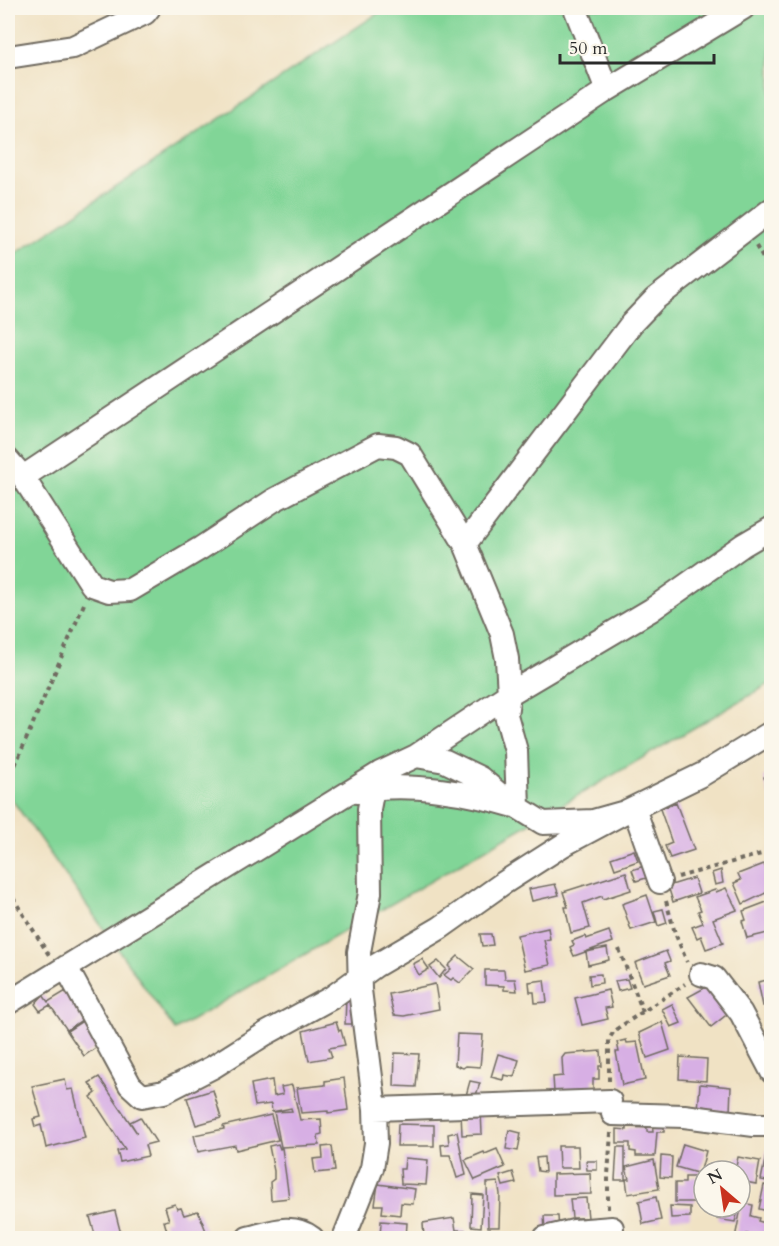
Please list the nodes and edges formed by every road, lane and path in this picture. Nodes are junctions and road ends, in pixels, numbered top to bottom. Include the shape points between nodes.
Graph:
1 (149, 8) edge
2 (575, 8) edge
3 (743, 8) edge
4 (8, 57) edge
5 (607, 90) junction
6 (771, 209) edge
7 (746, 228) junction
8 (771, 274) edge
9 (8, 460) edge
10 (23, 477) junction
11 (771, 528) edge
12 (465, 544) junction
13 (92, 585) junction
14 (509, 694) junction
15 (771, 732) edge
16 (416, 756) junction
17 (377, 781) junction
18 (8, 782) edge
19 (518, 807) junction
20 (629, 810) junction
21 (771, 850) edge
22 (660, 882) junction
23 (8, 890) edge
24 (619, 949) dead end
25 (62, 969) junction
26 (701, 974) junction
27 (360, 976) junction
28 (8, 1003) edge
29 (643, 1011) junction
30 (771, 1072) edge
31 (611, 1107) junction
32 (375, 1109) junction
33 (771, 1125) edge
34 (612, 1228) joint
35 (248, 1239) edge
36 (312, 1239) edge
37 (344, 1239) edge
38 (545, 1239) edge

1 - 4 street via 73,47
2 - 5 street
3 - 5 street
5 - 10 street
6 - 7 street
7 - 8 path
7 - 12 street via 655,299 632,323
9 - 10 street
10 - 13 street
11 - 14 street via 651,610
12 - 13 street via 410,453 378,445 274,500 130,590 108,591
12 - 14 street via 502,634
13 - 18 path
14 - 16 street
14 - 19 street via 506,715 516,750
15 - 20 street via 703,774
16 - 17 street
16 - 19 street via 445,761 480,778
17 - 19 street via 492,799
17 - 25 street via 346,795
17 - 27 street via 369,809 370,893 359,952
19 - 20 street via 543,823 593,821
20 - 22 street
20 - 27 street via 563,845 440,928
21 - 22 path
22 - 26 path via 688,964
23 - 25 path
24 - 29 path
25 - 27 street via 130,1085 142,1096 164,1092 213,1066 331,998
25 - 28 street
26 - 29 path
26 - 30 street via 714,978 741,1013
27 - 32 street
29 - 31 path via 615,1030 609,1039
31 - 32 street
31 - 33 street
31 - 34 path via 607,1208
32 - 37 street via 372,1168
34 - 38 street via 574,1231
35 - 36 street via 296,1229

